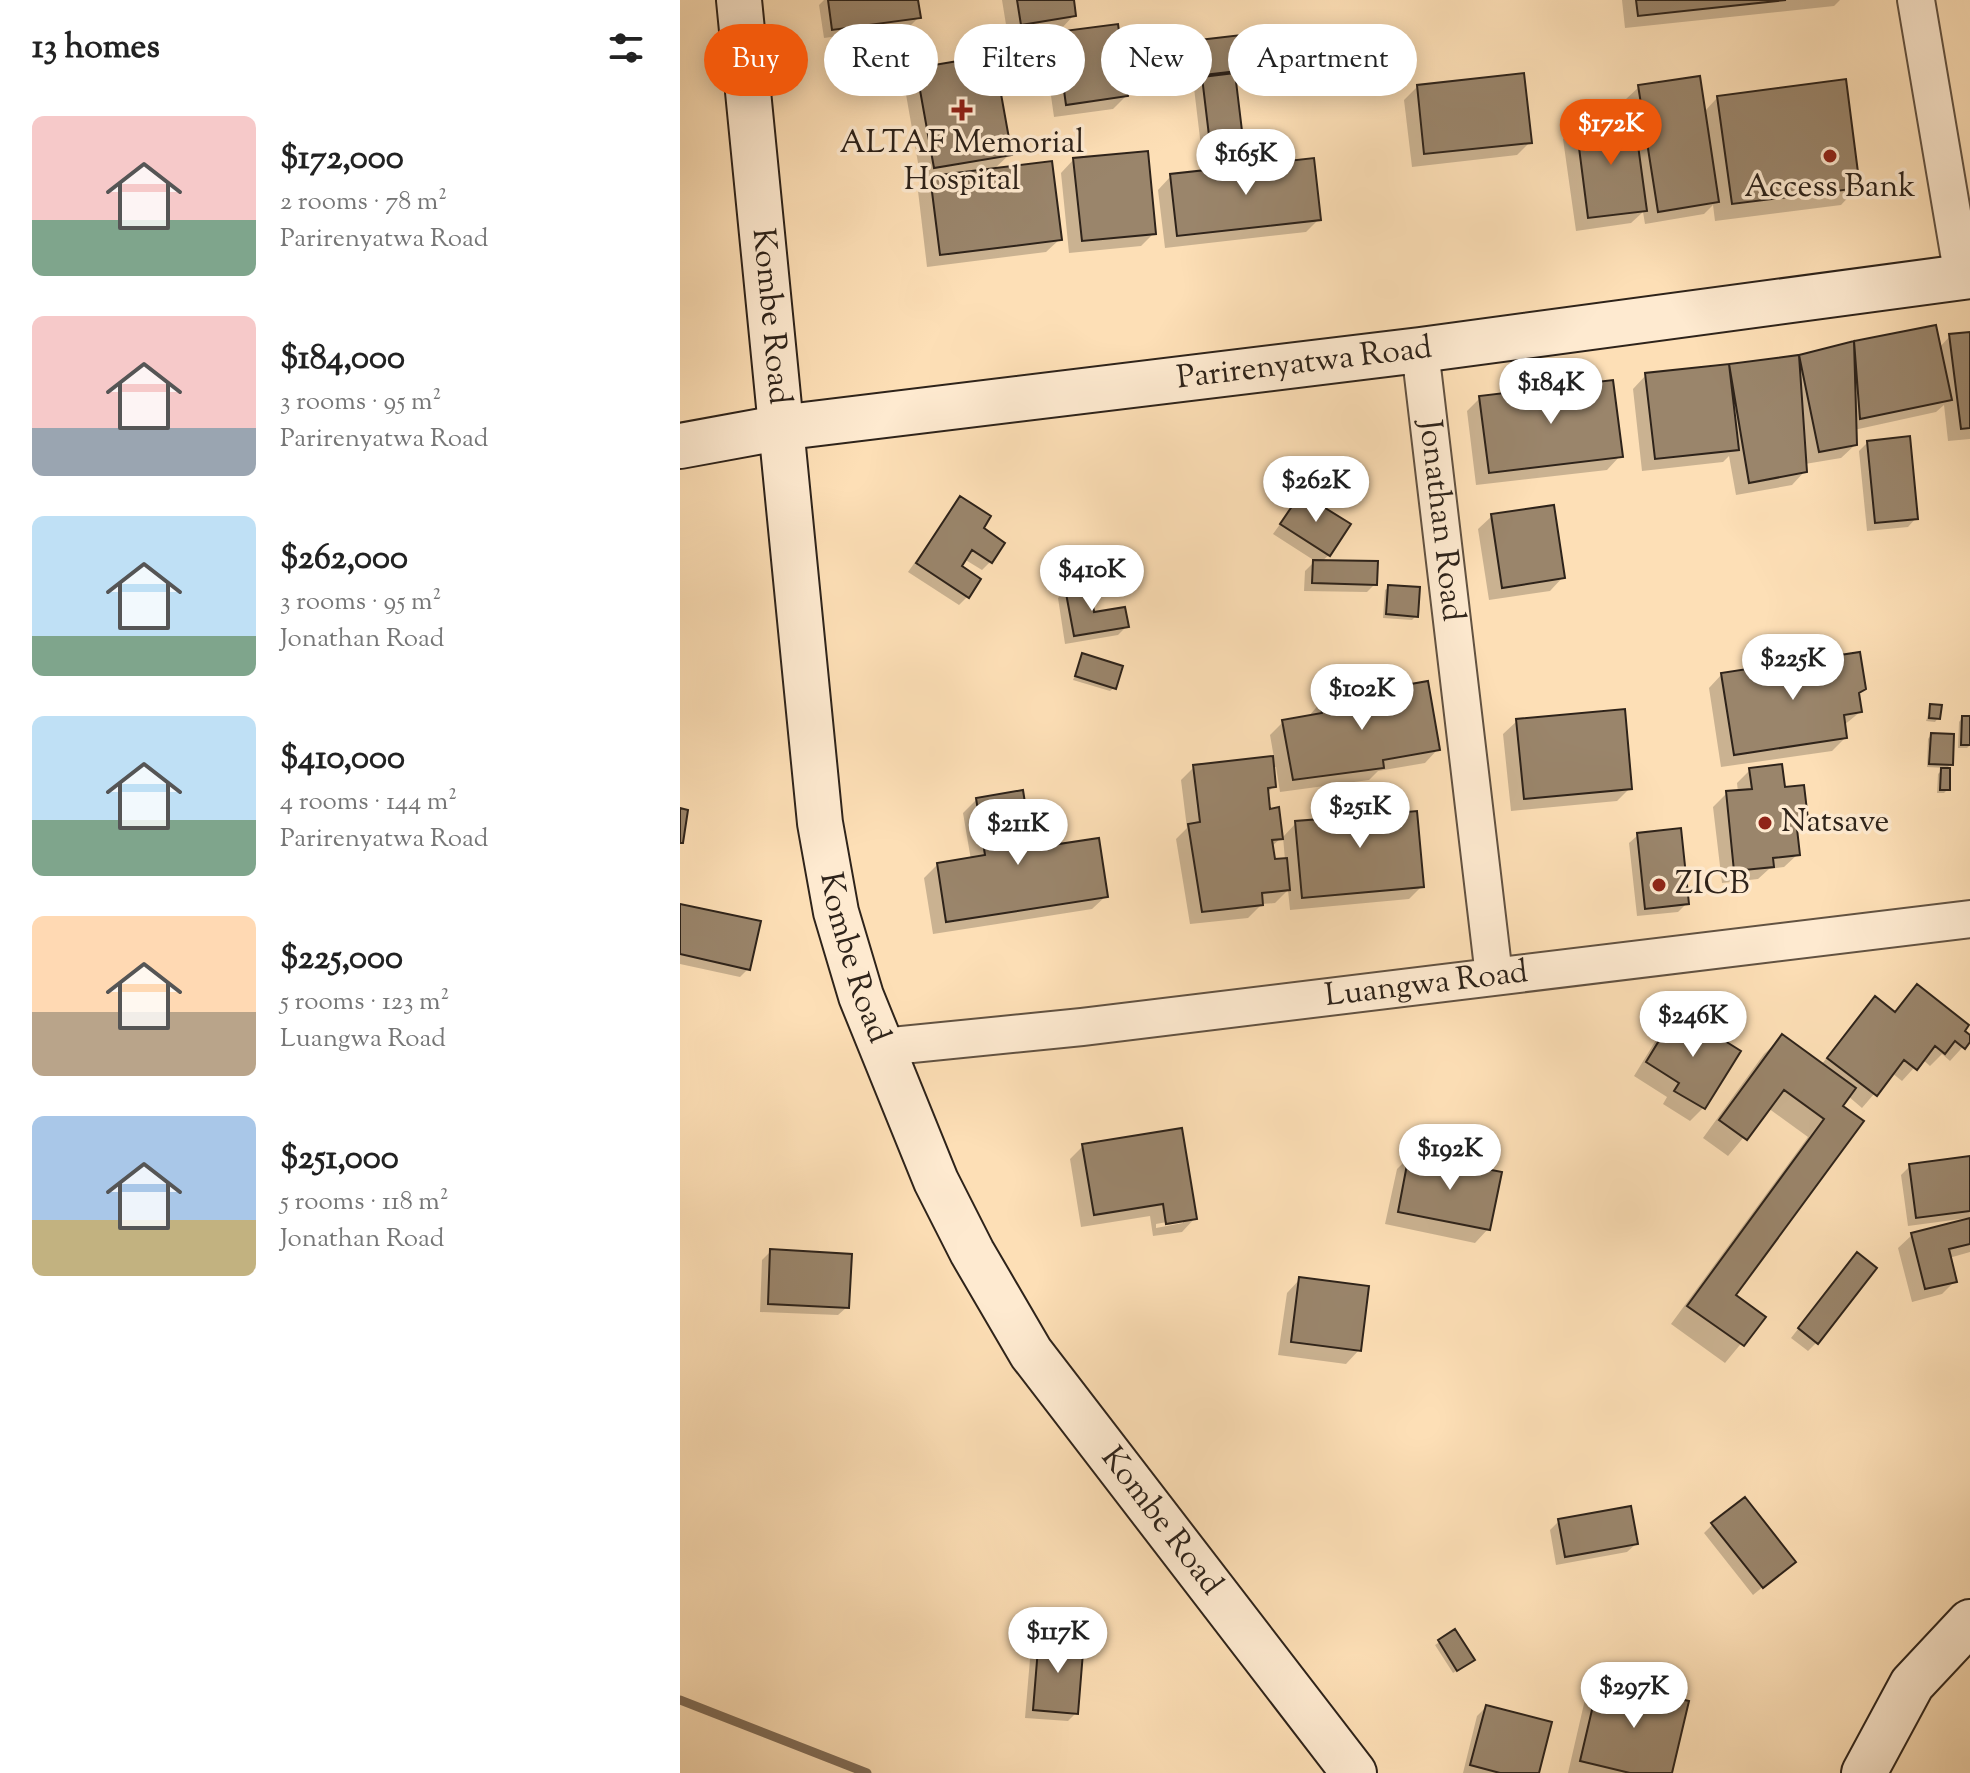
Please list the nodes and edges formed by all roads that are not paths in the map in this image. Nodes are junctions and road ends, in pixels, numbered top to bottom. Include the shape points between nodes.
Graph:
1 (739, 0) edge
2 (1916, 0) edge
3 (1967, 276) edge
4 (1420, 350) junction
5 (779, 428) junction
6 (680, 446) edge
7 (1970, 919) edge
8 (1494, 976) junction
9 (882, 1047) junction
10 (1970, 1622) edge
11 (1354, 1773) edge
12 (1864, 1773) edge

1 - 5 street, Kombe Road
2 - 3 street
3 - 4 street, Parirenyatwa Road
4 - 5 street, Parirenyatwa Road
4 - 8 street, Jonathan Road
5 - 6 street, Parirenyatwa Road
5 - 9 street, Kombe Road via 820,823 836,912
7 - 8 street, Luangwa Road
8 - 9 street, Luangwa Road
9 - 11 street, Kombe Road via 936,1181 1031,1353
10 - 12 street via 1912,1684

